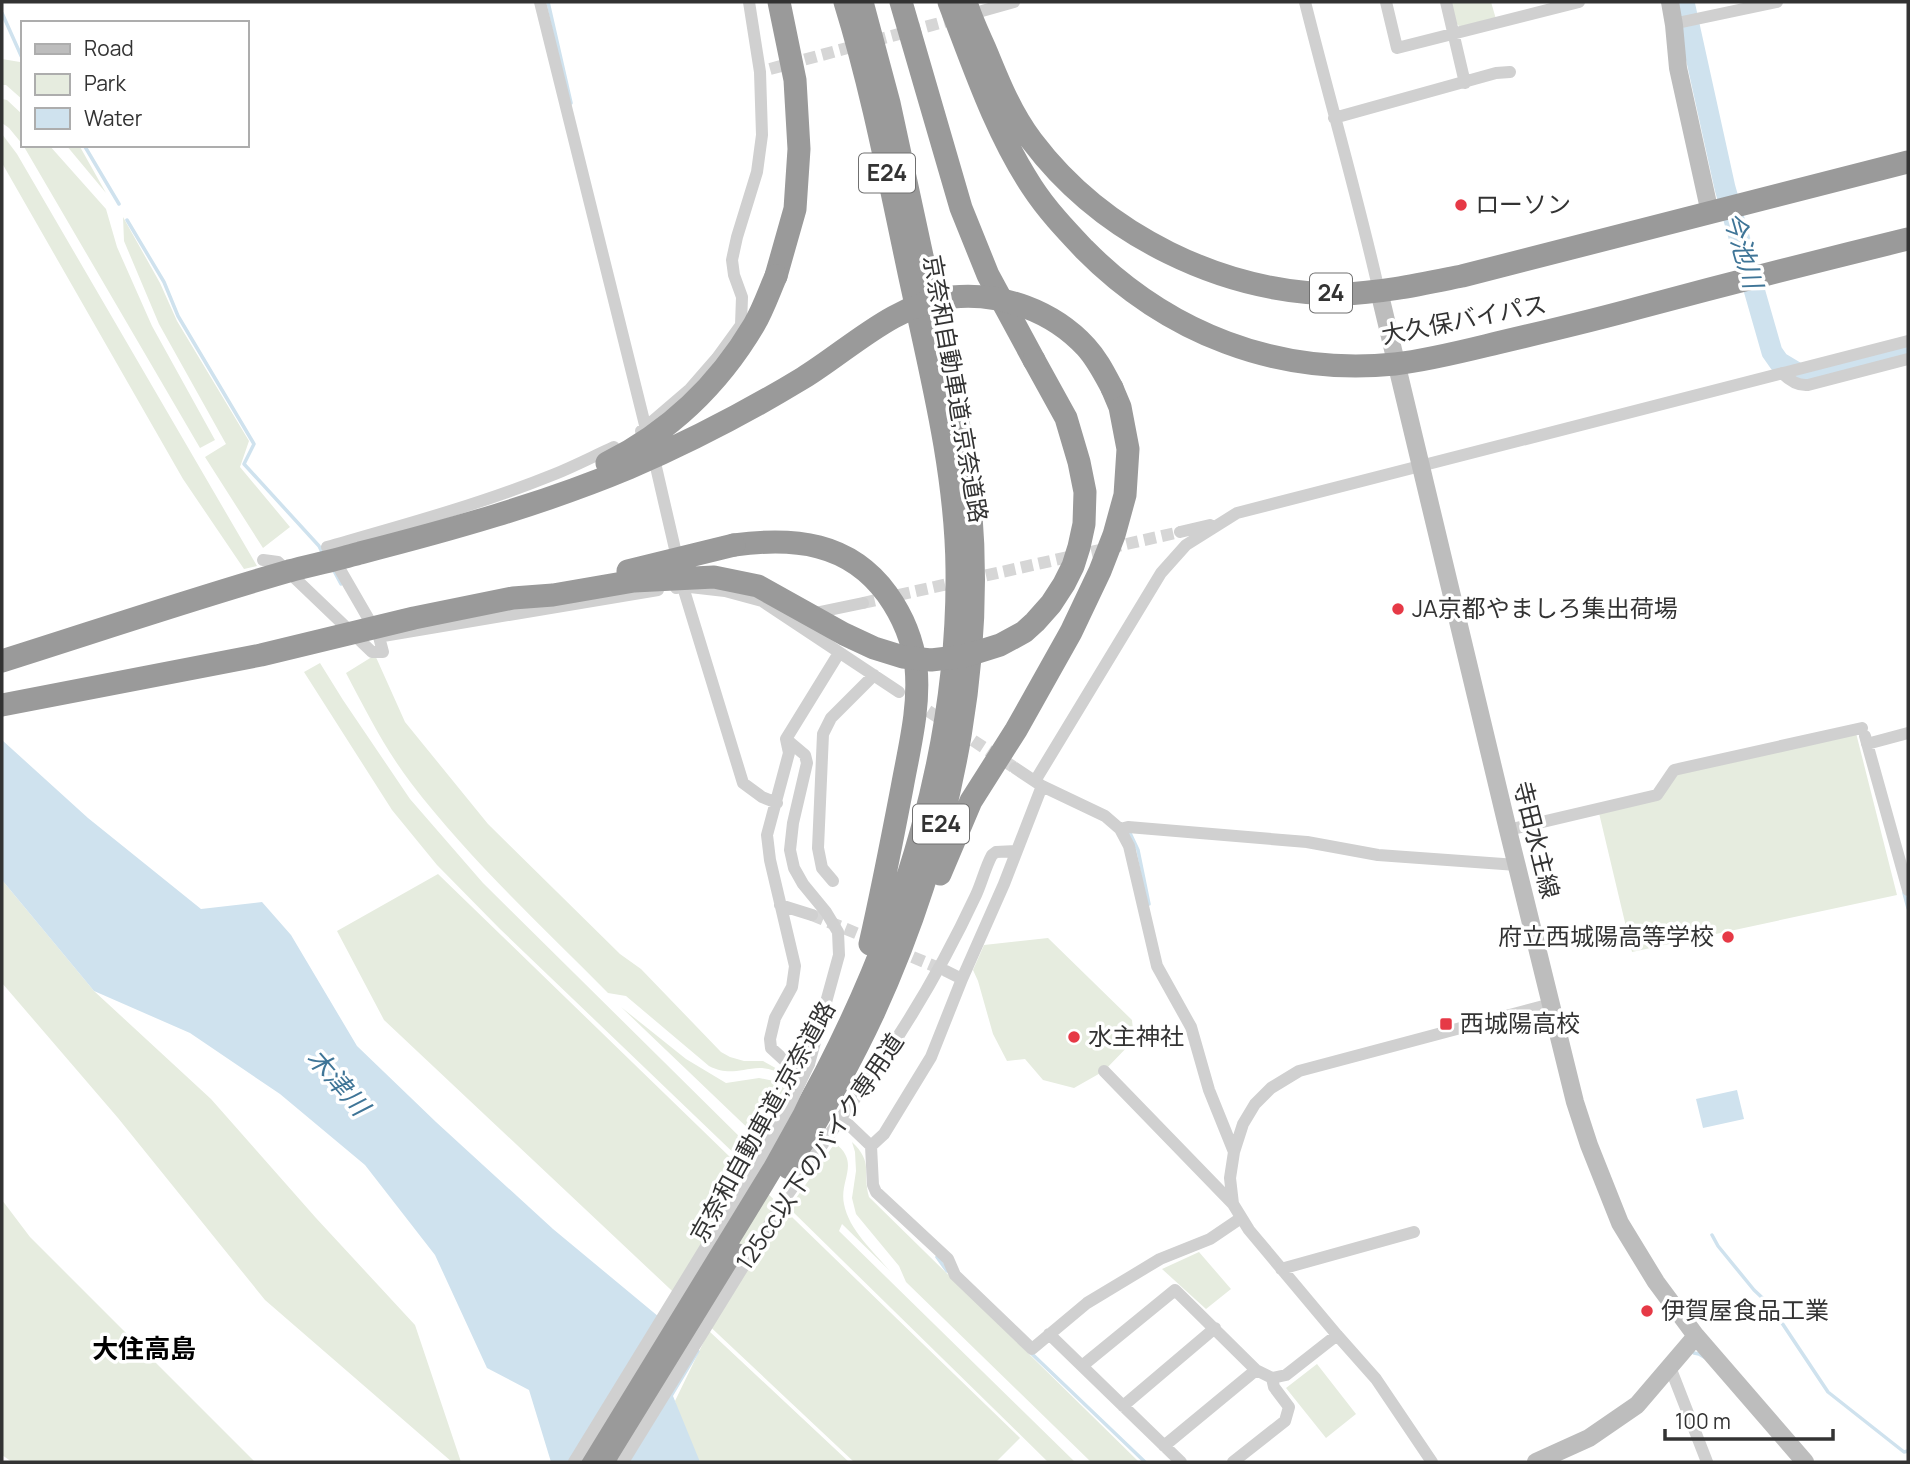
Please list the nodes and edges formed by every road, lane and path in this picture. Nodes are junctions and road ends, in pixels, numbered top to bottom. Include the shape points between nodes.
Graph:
1 (540, 2) edge
2 (749, 2) edge
3 (779, 2) edge
4 (845, 2) edge
5 (862, 2) edge
6 (901, 2) edge
7 (1014, 2) edge
8 (1305, 2) edge
9 (1386, 2) edge
10 (1446, 2) edge
11 (1580, 2) edge
12 (1670, 2) edge
13 (1777, 2) edge
14 (970, 5) edge
15 (1725, 8) edge
16 (1682, 22) dead end
17 (1453, 34) junction
18 (1510, 72) dead end
19 (1465, 83) junction
20 (1334, 118) junction
21 (1908, 162) edge
22 (1724, 209) junction
23 (1908, 239) edge
24 (1379, 291) junction
25 (1908, 341) edge
26 (933, 344) junction
27 (1908, 359) edge
28 (1396, 364) junction
29 (1782, 373) junction
30 (646, 428) junction
31 (953, 443) junction
32 (1420, 466) junction
33 (1220, 523) junction
34 (1180, 532) tunnel mouth
35 (362, 553) junction
36 (263, 560) dead end
37 (683, 587) junction
38 (513, 598) junction
39 (863, 603) tunnel mouth
40 (789, 619) junction
41 (379, 637) junction
42 (839, 653) junction
43 (2, 661) edge
44 (874, 675) junction
45 (899, 692) tunnel mouth
46 (2, 705) edge
47 (1908, 733) edge
48 (1865, 738) junction
49 (786, 739) junction
50 (1015, 768) tunnel mouth
51 (1038, 783) junction
52 (777, 803) junction
53 (1120, 829) junction
54 (1508, 830) junction
55 (1016, 851) junction
56 (1517, 865) junction
57 (1907, 875) edge
58 (833, 881) dead end
59 (1908, 890) edge
60 (780, 905) junction
61 (812, 915) tunnel mouth
62 (946, 971) tunnel mouth
63 (962, 979) junction
64 (1551, 1004) junction
65 (873, 1014) junction
66 (817, 1069) junction
67 (795, 1070) dead end
68 (1104, 1072) dead end
69 (848, 1124) dead end
70 (871, 1146) junction
71 (1234, 1153) junction
72 (779, 1171) junction
73 (1233, 1205) junction
74 (1241, 1217) junction
75 (1414, 1233) dead end
76 (1281, 1269) junction
77 (1215, 1328) junction
78 (1049, 1334) junction
79 (1336, 1335) junction
80 (1696, 1336) junction
81 (1082, 1366) junction
82 (1670, 1367) junction
83 (1256, 1370) junction
84 (1272, 1378) junction
85 (1124, 1406) junction
86 (1164, 1446) junction
87 (574, 1462) edge
88 (593, 1462) edge
89 (612, 1462) edge
90 (623, 1462) edge
91 (1181, 1462) edge
92 (1233, 1462) edge
93 (1432, 1462) edge
94 (1539, 1462) edge
95 (1707, 1462) edge
96 (1805, 1462) edge

1 - 30 street
2 - 30 street via 765,71 757,172 732,260 742,297 741,325 690,389
3 - 35 highway, bridge via 795,80 796,209 776,276 736,353 685,411 621,456 528,499
4 - 26 highway, 京奈和自動車道;京奈道路 / E24
5 - 26 highway, 京奈和自動車道;京奈道路 / E24 via 889,103
6 - 38 highway, bridge via 961,208 988,275 1066,418 1079,462 1085,492 1084,524 1073,566 1051,604 1024,632 1000,645 931,660 874,648 758,586 714,577 634,581
7 - 14 street
8 - 20 street
9 - 17 street via 1397,48
10 - 17 street
11 - 17 street
12 - 22 main road via 1678,68
13 - 15 street
14 - 24 highway, 大久保バイパス / 24 via 1008,105 1032,141 1098,209 1134,234 1212,271 1250,283 1341,294
14 - 28 highway, 大久保バイパス via 994,115 1032,187 1104,269 1178,321 1262,355 1323,364
15 - 16 street
17 - 19 street
18 - 19 street
19 - 20 street
20 - 24 street
21 - 22 highway, 大久保バイパス / 24
22 - 24 highway, 大久保バイパス / 24 via 1462,276
23 - 28 highway, 大久保バイパス via 1598,319
24 - 28 main road, 寺田水主線
25 - 29 street
26 - 31 highway, 京奈和自動車道;京奈道路 / E24
27 - 29 street via 1804,386
28 - 32 main road, 寺田水主線
29 - 32 street
30 - 37 street
30 - 41 street via 629,441 556,474 433,517 327,547
31 - 65 highway, 京奈和自動車道;京奈道路 / E24 via 968,485 975,569 964,715 926,875
31 - 66 highway, 京奈和自動車道;京奈道路 / E24 via 954,670 928,808 893,917 856,1010
32 - 33 street via 1237,513
32 - 54 main road, 寺田水主線
33 - 34 street
33 - 51 street via 1186,545 1161,573
35 - 43 highway, bridge via 289,571
35 - 65 highway, bridge via 533,504 628,468 728,422 899,313 928,303 953,297 1008,301 1049,317 1069,331 1101,366 1120,407 1128,449 1125,495 1114,535 1071,632 971,801 910,951
36 - 41 street via 278,562 372,652 383,652
37 - 40 street via 762,601
37 - 41 street
37 - 52 street via 743,783
38 - 46 highway, bridge
38 - 66 highway, bridge via 761,542 806,544 838,553 877,581 896,607 913,650 917,683 914,718 867,956
39 - 40 street
40 - 42 street
42 - 44 street
42 - 49 street
44 - 45 street
44 - 58 street via 831,718 823,734 818,848 821,868
47 - 48 street
48 - 54 street via 1674,770 1657,795
48 - 57 street
49 - 52 street via 789,754
49 - 66 street, 125cc以下のバイク専用道 via 805,755 807,763 793,822 790,850 794,868 838,932 839,955
50 - 51 street
51 - 53 street via 1105,816
51 - 55 street
52 - 60 street via 767,835
53 - 56 street via 1307,842 1378,855
53 - 71 street via 1129,846 1157,966 1191,1027
54 - 56 main road, 寺田水主線
55 - 63 street
55 - 90 street, 125cc以下のバイク専用道, bridge via 992,855 929,985 878,1068 781,1206
56 - 64 main road, 寺田水主線
57 - 59 street
60 - 61 street
60 - 67 street via 794,967 792,987 775,1018 770,1039 771,1048
62 - 63 street
63 - 70 street via 931,1057 884,1134
64 - 71 street via 1299,1071 1255,1104
64 - 80 main road, 寺田水主線 via 1575,1102 1620,1223
65 - 72 highway, 京奈和自動車道;京奈道路 / E24 via 842,1078
66 - 72 highway, 京奈和自動車道;京奈道路 / E24
66 - 87 street, 125cc以下のバイク専用道, bridge via 789,1106
68 - 73 street
69 - 70 street
70 - 78 street via 876,1192 1032,1349
71 - 73 street via 1230,1178
72 - 88 highway, 京奈和自動車道;京奈道路 / E24
72 - 89 highway, 京奈和自動車道;京奈道路 / E24
73 - 74 street
74 - 76 street
74 - 78 street via 1210,1239 1160,1259 1087,1303
75 - 76 street
76 - 79 street
77 - 81 street via 1175,1290
77 - 83 street
77 - 85 street
78 - 81 street
79 - 84 street via 1286,1374
79 - 93 street via 1376,1379
80 - 82 main road
80 - 96 main road, 寺田水主線
81 - 85 street
82 - 94 main road via 1637,1405 1589,1438
82 - 95 street
83 - 84 street
83 - 86 street
84 - 92 street via 1289,1407 1285,1421
85 - 86 street
86 - 91 street

